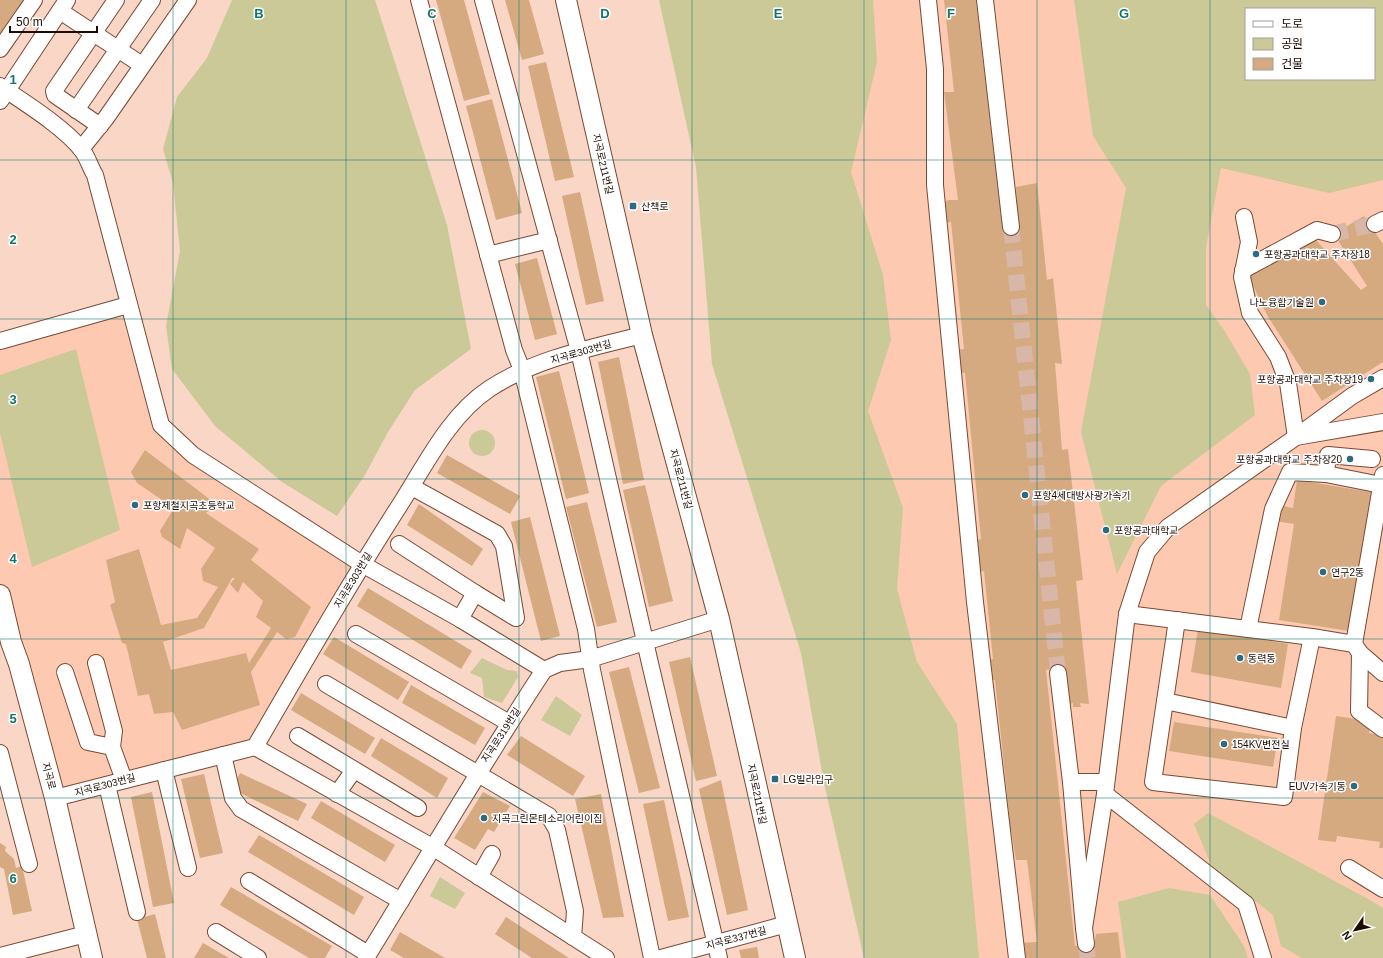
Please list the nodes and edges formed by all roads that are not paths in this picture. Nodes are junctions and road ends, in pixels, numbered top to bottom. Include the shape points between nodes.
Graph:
1 (34, 0) edge
2 (116, 0) edge
3 (152, 0) edge
4 (419, 0) edge
5 (483, 0) edge
6 (566, 0) edge
7 (928, 0) edge
8 (985, 0) edge
9 (186, 1) edge
10 (63, 6) edge
11 (93, 33) junction
12 (0, 49) edge
13 (118, 50) junction
14 (142, 65) junction
15 (2, 93) edge
16 (76, 110) junction
17 (100, 126) junction
18 (81, 149) junction
19 (1244, 216) dead end
20 (1011, 227) tunnel mouth
21 (1332, 234) tunnel mouth
22 (549, 240) junction
23 (488, 255) junction
24 (1243, 270) junction
25 (128, 305) junction
26 (642, 335) junction
27 (0, 341) edge
28 (579, 351) junction
29 (522, 370) junction
30 (1383, 378) edge
31 (1383, 422) edge
32 (1296, 437) junction
33 (1372, 459) dead end
34 (1326, 474) junction
35 (1382, 480) edge
36 (412, 486) junction
37 (400, 544) dead end
38 (362, 564) junction
39 (475, 593) junction
40 (0, 595) edge
41 (1127, 614) junction
42 (460, 619) junction
43 (719, 619) junction
44 (1177, 620) junction
45 (1248, 629) junction
46 (356, 634) dead end
47 (1312, 637) junction
48 (645, 643) junction
49 (5, 644) edge
50 (1357, 648) junction
51 (590, 659) junction
52 (96, 663) dead end
53 (544, 670) junction
54 (65, 672) dead end
55 (1058, 673) tunnel mouth
56 (1383, 673) edge
57 (326, 684) dead end
58 (1165, 701) junction
59 (509, 723) junction
60 (1293, 728) junction
61 (1383, 729) edge
62 (298, 736) dead end
63 (112, 747) junction
64 (255, 747) junction
65 (0, 753) edge
66 (223, 755) junction
67 (164, 770) junction
68 (354, 770) junction
69 (476, 774) junction
70 (124, 780) junction
71 (1071, 782) junction
72 (107, 785) junction
73 (1106, 788) junction
74 (337, 794) junction
75 (55, 798) junction
76 (7, 805) edge
77 (418, 808) dead end
78 (434, 848) junction
79 (492, 854) dead end
80 (29, 864) dead end
81 (188, 868) dead end
82 (1349, 868) dead end
83 (479, 877) junction
84 (249, 881) dead end
85 (1383, 889) edge
86 (401, 901) junction
87 (137, 912) dead end
88 (787, 924) junction
89 (216, 932) dead end
90 (86, 934) junction
91 (573, 937) junction
92 (717, 951) edge
93 (0, 956) edge
94 (367, 956) edge
95 (92, 958) edge
96 (258, 958) edge
97 (606, 958) edge
98 (652, 958) edge
99 (661, 958) edge
100 (795, 958) edge
101 (1017, 958) edge
102 (1263, 958) edge

1 - 12 street
2 - 11 street
3 - 13 street
4 - 23 street
5 - 22 street
6 - 26 main road, 지곡로211번길
7 - 101 street via 935,69 935,185 975,602
8 - 20 street
9 - 14 street
10 - 11 street
10 - 15 street
11 - 13 street
11 - 16 street via 54,91 55,95
13 - 14 street
13 - 16 street
14 - 17 street
15 - 18 street via 64,132
16 - 17 street
17 - 18 street
18 - 25 street via 94,175
19 - 24 street via 1249,242
21 - 24 street via 1317,230
22 - 23 street
22 - 28 street
23 - 29 street via 514,350
24 - 32 street via 1242,277 1250,313 1278,357 1288,383
25 - 27 street
25 - 38 street via 161,425 193,455
26 - 28 street, 지곡로303번길
26 - 43 main road, 지곡로211번길
28 - 29 street, 지곡로303번길
28 - 48 street
29 - 36 street, 지곡로303번길 via 489,389 464,408
29 - 51 street via 586,630
30 - 32 street via 1352,396
31 - 32 street
32 - 41 street via 1168,527 1147,552
33 - 34 street via 1328,455
34 - 35 street
34 - 45 street via 1290,472 1273,509
35 - 50 street
36 - 38 street, 지곡로303번길
36 - 39 street via 497,534 504,546 516,618
37 - 39 street
38 - 42 street
38 - 64 street, 지곡로303번길
39 - 42 street
40 - 49 main road, 지곡로
41 - 44 street
41 - 73 street
42 - 53 street
43 - 48 street
43 - 88 main road, 지곡로211번길
44 - 45 street
44 - 58 street
45 - 47 street
46 - 59 street
47 - 50 street
47 - 60 street
48 - 51 street
48 - 92 street
49 - 75 main road, 지곡로 via 19,664
50 - 56 street
50 - 61 street via 1358,711
51 - 53 street via 560,663
51 - 98 street
52 - 63 street via 114,731
53 - 59 street, 지곡로319번길
54 - 63 street via 88,742
55 - 71 street
57 - 69 street
58 - 60 street
58 - 60 street via 1153,782 1284,797
59 - 69 street, 지곡로319번길
62 - 68 street
63 - 70 street
64 - 66 street, 지곡로303번길
64 - 74 street
65 - 76 street
66 - 67 street, 지곡로303번길
66 - 86 street via 233,798 241,809
67 - 70 street, 지곡로303번길
67 - 81 street
68 - 74 street
68 - 77 street
69 - 78 street, 지곡로319번길
69 - 91 street via 549,816 557,830 576,911
70 - 72 street, 지곡로303번길
71 - 73 street
71 - 73 street via 1085,936
72 - 75 street, 지곡로303번길
72 - 87 street
73 - 102 street via 1246,904
74 - 78 street
75 - 90 main road, 지곡로
76 - 80 street
78 - 83 street
78 - 86 street, 지곡로319번길
79 - 83 street
82 - 85 street
83 - 91 street
84 - 94 street
86 - 94 street, 지곡로319번길
88 - 92 street, 지곡로337번길
88 - 100 main road, 지곡로211번길
89 - 96 street
90 - 93 street
90 - 95 main road, 지곡로
91 - 97 street
92 - 99 street, 지곡로337번길

